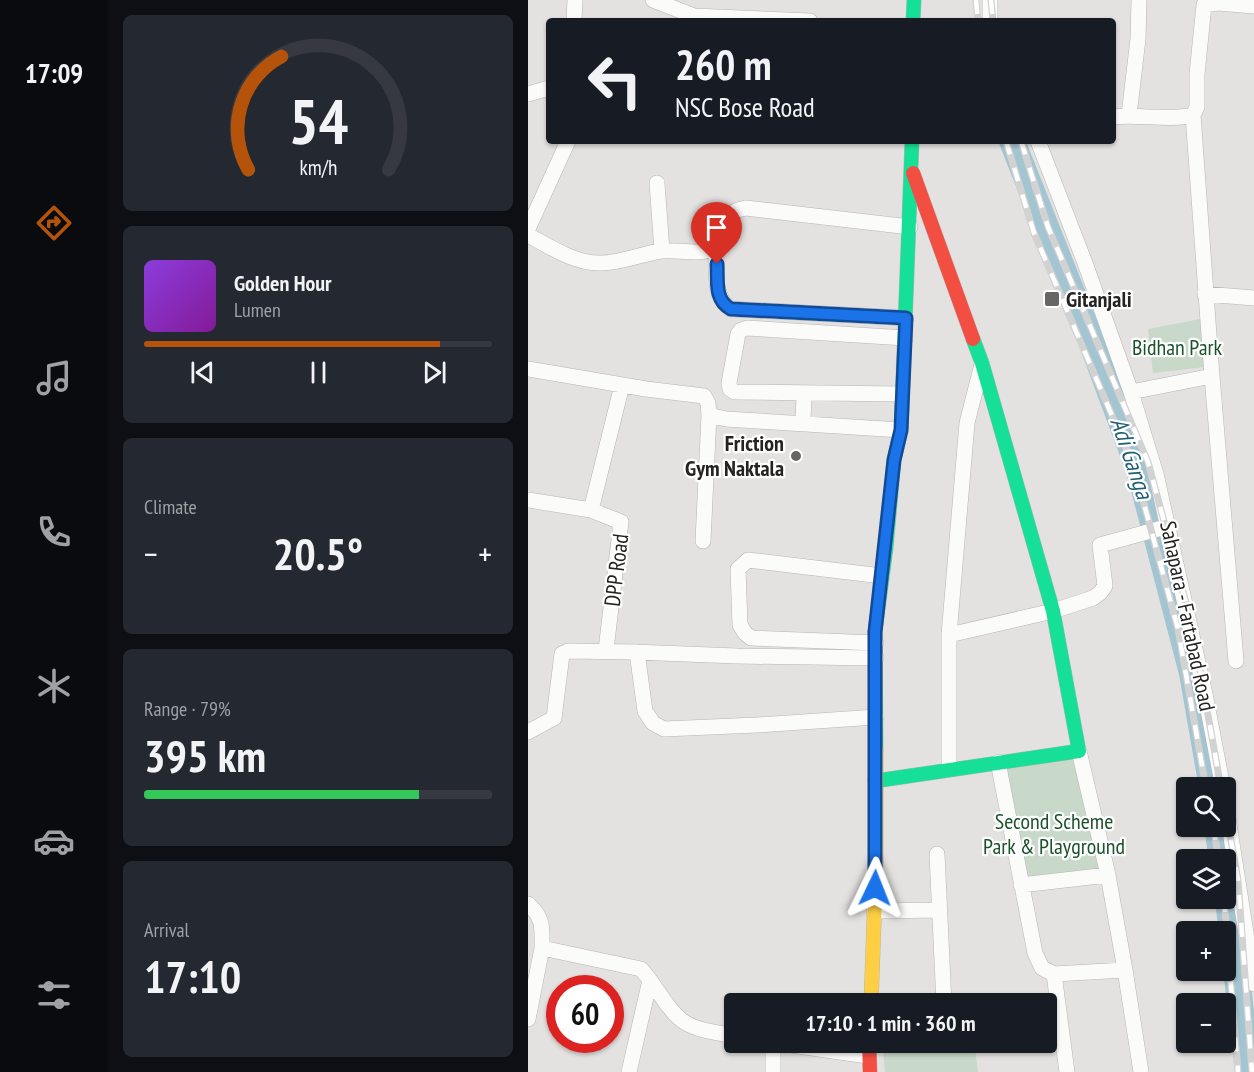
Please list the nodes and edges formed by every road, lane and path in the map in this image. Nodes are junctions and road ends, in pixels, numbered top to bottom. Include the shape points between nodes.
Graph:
1 (576, 0) edge
2 (652, 0) edge
3 (914, 0) edge
4 (990, 0) edge
5 (1139, 0) edge
6 (1204, 3) edge
7 (1254, 6) edge
8 (574, 18) edge
9 (740, 18) edge
10 (913, 18) edge
11 (990, 18) edge
12 (546, 89) edge
13 (528, 94) edge
14 (1129, 115) junction
15 (1193, 115) junction
16 (1116, 117) edge
17 (567, 144) edge
18 (912, 144) edge
19 (1039, 144) edge
20 (912, 170) junction
21 (657, 183) dead end
22 (910, 227) junction
23 (528, 229) edge
24 (528, 236) edge
25 (716, 248) junction
26 (662, 251) junction
27 (1205, 294) junction
28 (1254, 297) edge
29 (906, 318) junction
30 (905, 338) junction
31 (982, 363) junction
32 (528, 369) edge
33 (1212, 376) junction
34 (622, 385) junction
35 (745, 392) junction
36 (1131, 392) junction
37 (804, 393) junction
38 (902, 394) junction
39 (709, 415) junction
40 (744, 420) junction
41 (803, 423) junction
42 (901, 430) junction
43 (528, 500) edge
44 (591, 510) junction
45 (1160, 528) junction
46 (703, 540) dead end
47 (882, 576) junction
48 (1053, 611) junction
49 (949, 635) junction
50 (606, 650) junction
51 (876, 650) junction
52 (633, 652) junction
53 (1236, 662) dead end
54 (876, 717) junction
55 (528, 732) edge
56 (1079, 751) junction
57 (998, 762) junction
58 (949, 769) junction
59 (1221, 777) edge
60 (875, 781) junction
61 (1231, 837) edge
62 (937, 854) dead end
63 (1108, 875) junction
64 (1021, 885) junction
65 (528, 904) edge
66 (939, 910) junction
67 (874, 911) junction
68 (542, 948) junction
69 (1125, 970) junction
70 (1054, 974) junction
71 (650, 980) junction
72 (1254, 984) edge
73 (871, 993) edge
74 (943, 993) edge
75 (528, 1019) edge
76 (724, 1034) edge
77 (772, 1053) edge
78 (869, 1053) edge
79 (628, 1072) edge
80 (773, 1072) edge
81 (870, 1072) edge
82 (1067, 1072) edge
83 (1141, 1072) edge

1 - 8 street
2 - 9 street via 694,16
3 - 10 main road
4 - 11 street
5 - 14 street
6 - 7 street
6 - 15 street via 1197,107
12 - 13 street
14 - 15 street
14 - 16 street
15 - 27 street
17 - 23 street
18 - 20 main road
19 - 36 street, Sahapara - Fartabad Road
20 - 22 main road
20 - 31 main road
21 - 26 street
22 - 25 street via 736,209 729,215 724,240
22 - 29 main road
24 - 26 street via 584,261 602,263
25 - 26 street via 700,252
25 - 29 street via 718,296 731,309
27 - 28 street
27 - 33 street
29 - 30 main road
30 - 35 street via 741,330 729,383 735,392
30 - 38 main road
31 - 48 main road
31 - 49 street via 967,423
32 - 34 street
33 - 36 street
33 - 53 street
34 - 39 street via 704,396
34 - 44 street
35 - 37 street
35 - 40 street
36 - 45 street, Sahapara - Fartabad Road via 1156,474
37 - 38 street
37 - 41 street
38 - 42 main road
39 - 40 street
39 - 46 street
40 - 41 street
41 - 42 street
42 - 47 main road via 894,460
43 - 44 street
44 - 50 street, DPP Road via 621,522
45 - 48 street via 1100,545 1105,586 1093,598
45 - 59 street, Sahapara - Fartabad Road via 1205,694
47 - 51 main road
47 - 51 street via 748,560 738,569 740,625 751,638
48 - 49 street
48 - 56 main road
49 - 58 street
50 - 52 street
50 - 55 street via 562,654 554,718
51 - 52 street via 737,656
51 - 54 main road
52 - 54 street via 637,652 645,711 653,723 664,729
54 - 60 main road
56 - 57 main road
56 - 63 street
57 - 58 main road
57 - 64 street
58 - 60 main road
60 - 67 main road
61 - 72 street
62 - 66 street
63 - 64 street
63 - 69 street
64 - 70 street via 1035,953 1042,968
65 - 68 street via 539,914
66 - 67 street
66 - 74 street
67 - 73 main road
68 - 71 street via 641,969
68 - 75 street
69 - 70 street
69 - 83 street
70 - 82 street
71 - 76 street via 673,1014 687,1026
71 - 79 street
77 - 80 street
78 - 81 main road

